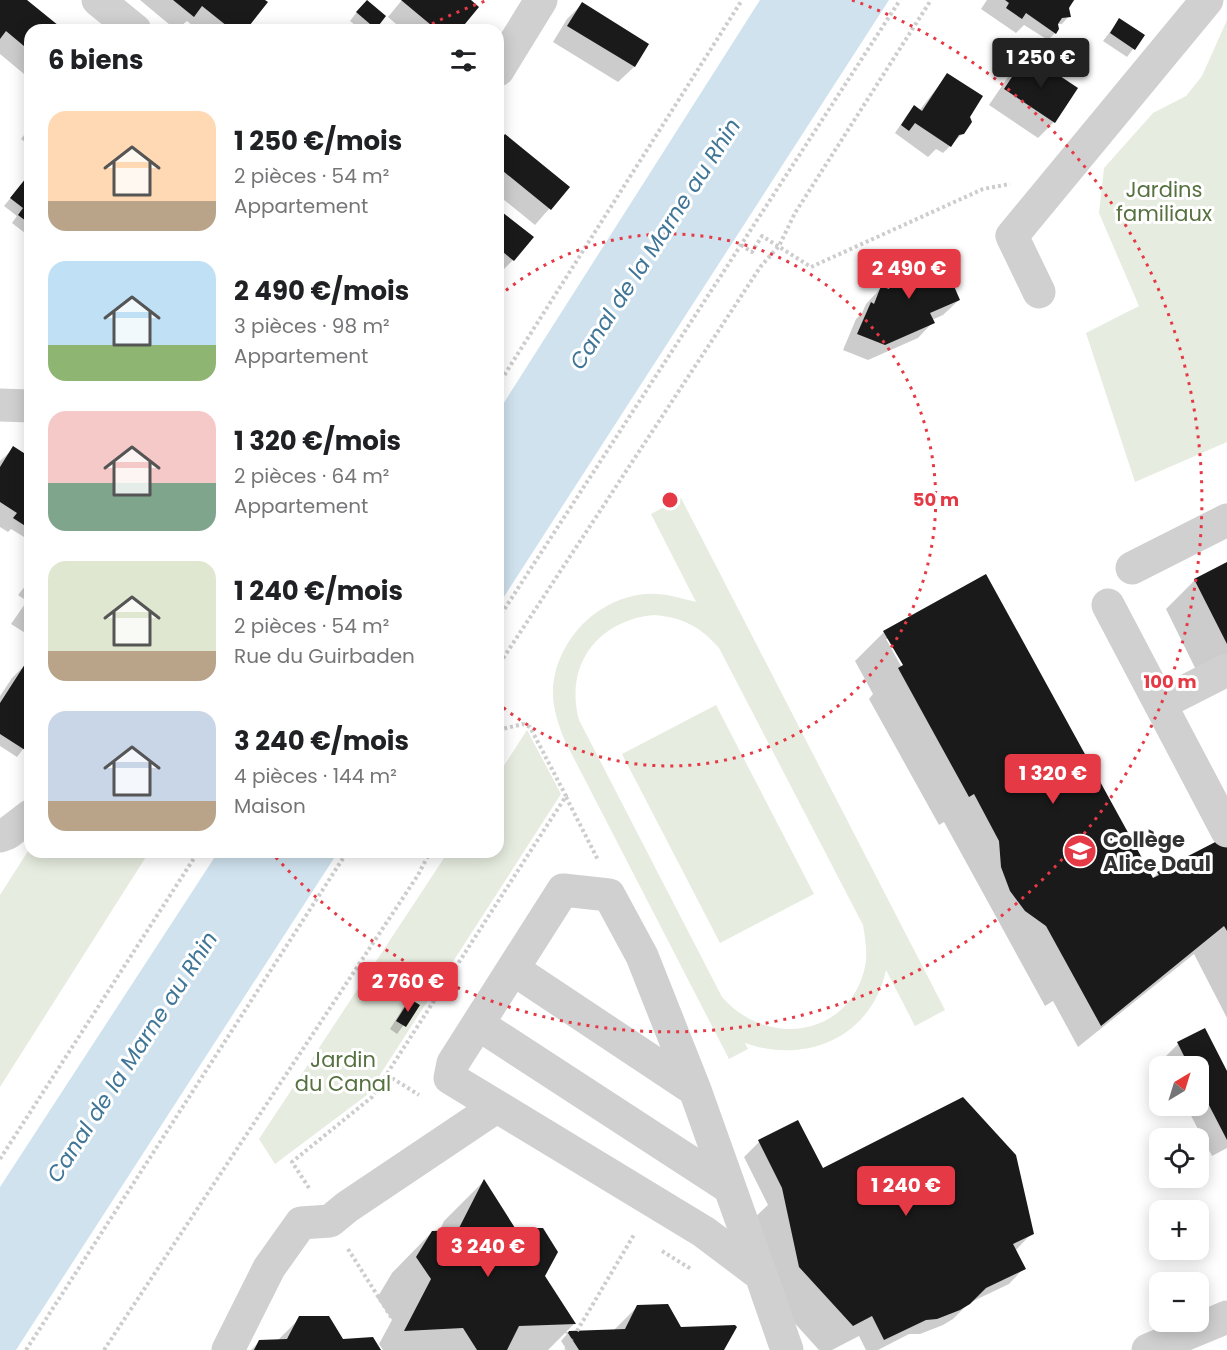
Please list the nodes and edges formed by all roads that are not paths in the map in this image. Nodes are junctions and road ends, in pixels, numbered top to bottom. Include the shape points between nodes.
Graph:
1 (98, 0) edge
2 (540, 0) edge
3 (1207, 0) edge
4 (128, 24) edge
5 (504, 60) edge
6 (1039, 292) dead end
7 (0, 405) edge
8 (24, 406) edge
9 (1227, 520) edge
10 (1132, 568) dead end
11 (1108, 605) dead end
12 (1227, 670) edge
13 (1160, 704) junction
14 (24, 821) edge
15 (1227, 831) edge
16 (0, 836) edge
17 (513, 969) junction
18 (478, 1024) junction
19 (695, 1090) junction
20 (496, 1107) junction
21 (730, 1188) junction
22 (761, 1275) junction
23 (1227, 1317) edge
24 (228, 1350) edge
25 (787, 1350) edge
26 (1148, 1350) edge

1 - 4 street
2 - 5 street
3 - 6 street via 1012,236
7 - 8 street
9 - 10 street
11 - 13 street
12 - 13 street
13 - 15 street
14 - 16 street
17 - 18 street
17 - 19 street
17 - 19 street via 563,890 609,895 642,956
18 - 20 street via 453,1063 450,1078
18 - 21 street
19 - 21 street
20 - 22 street via 704,1232
20 - 24 street via 330,1221 301,1223 269,1268
21 - 22 street
22 - 25 street
23 - 26 street

